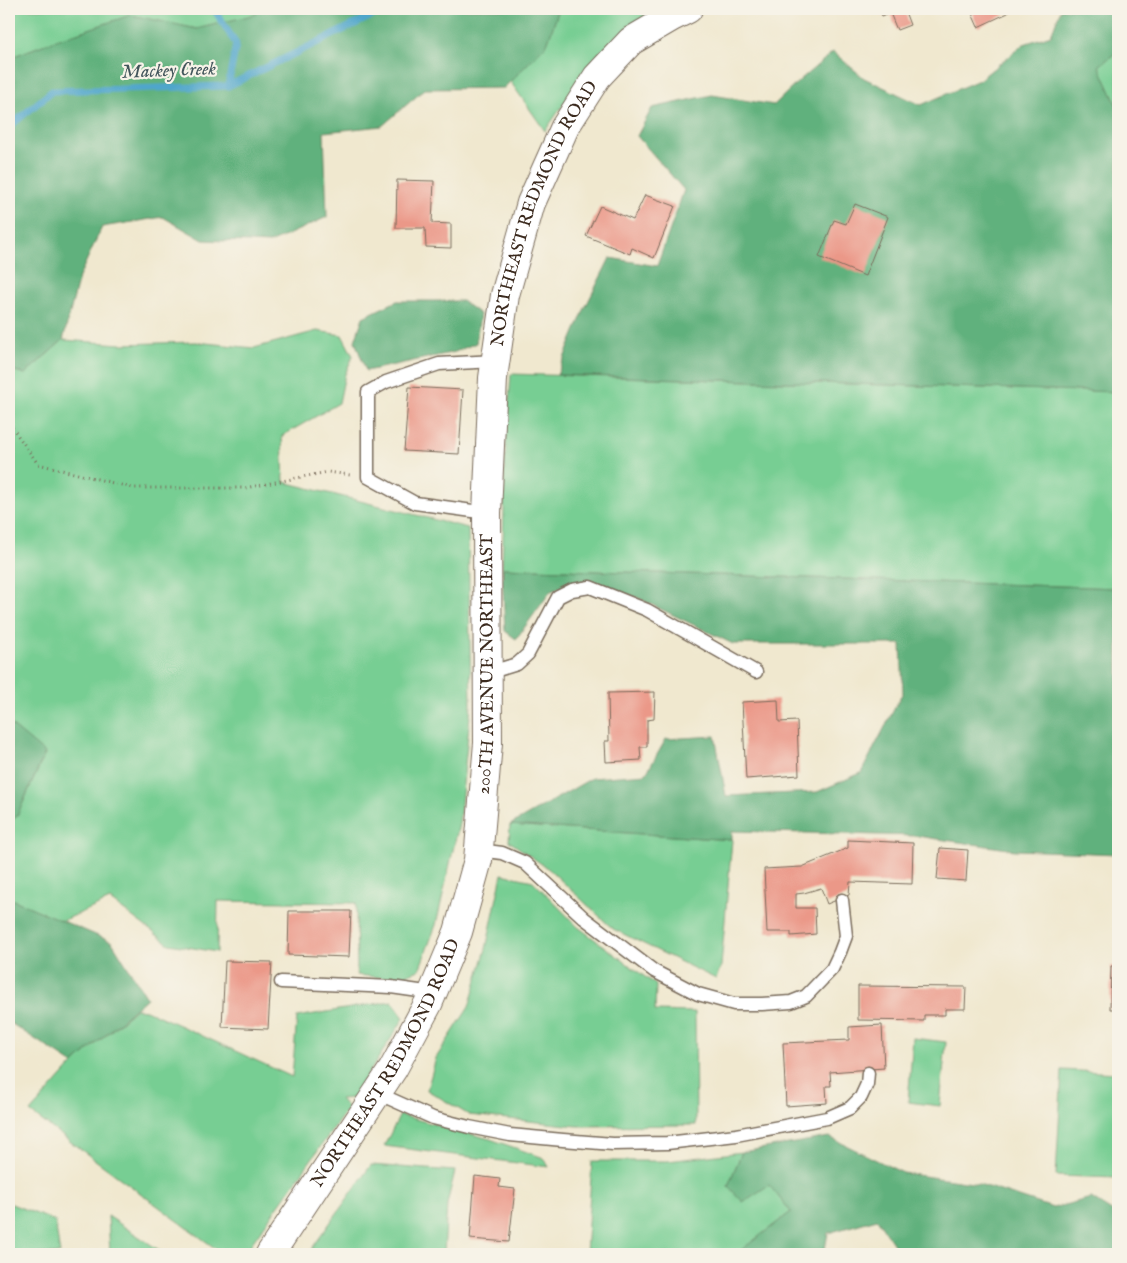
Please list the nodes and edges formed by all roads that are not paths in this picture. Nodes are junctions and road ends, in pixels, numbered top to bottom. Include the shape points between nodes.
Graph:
1 (688, 9) edge
2 (494, 361) junction
3 (489, 468) joint
4 (487, 513) junction
5 (756, 672) dead end
6 (488, 673) junction
7 (478, 855) junction
8 (842, 900) dead end
9 (281, 982) dead end
10 (433, 993) junction
11 (868, 1073) dead end
12 (377, 1093) junction
13 (270, 1254) edge

1 - 2 street, NORTHEAST REDMOND ROAD via 631,41 597,78 565,127 531,204 505,294
2 - 3 street, NORTHEAST REDMOND ROAD
2 - 4 lane via 438,364 386,382 368,392 368,477 415,503
3 - 4 street, 200TH AVENUE NORTHEAST
4 - 6 street, 200TH AVENUE NORTHEAST
5 - 6 lane via 647,610 590,587 572,590 558,597 528,654 517,664
6 - 7 street, 200TH AVENUE NORTHEAST via 488,743
7 - 8 lane via 502,853 525,863 584,918 654,970 698,994 734,1004 791,1002 806,996 832,969 846,936
7 - 10 street, NORTHEAST REDMOND ROAD via 458,932
9 - 10 lane via 391,987
10 - 12 street, NORTHEAST REDMOND ROAD
11 - 12 lane via 861,1097 850,1108 827,1118 667,1143 613,1144 563,1140 469,1127 433,1118
12 - 13 street, NORTHEAST REDMOND ROAD

